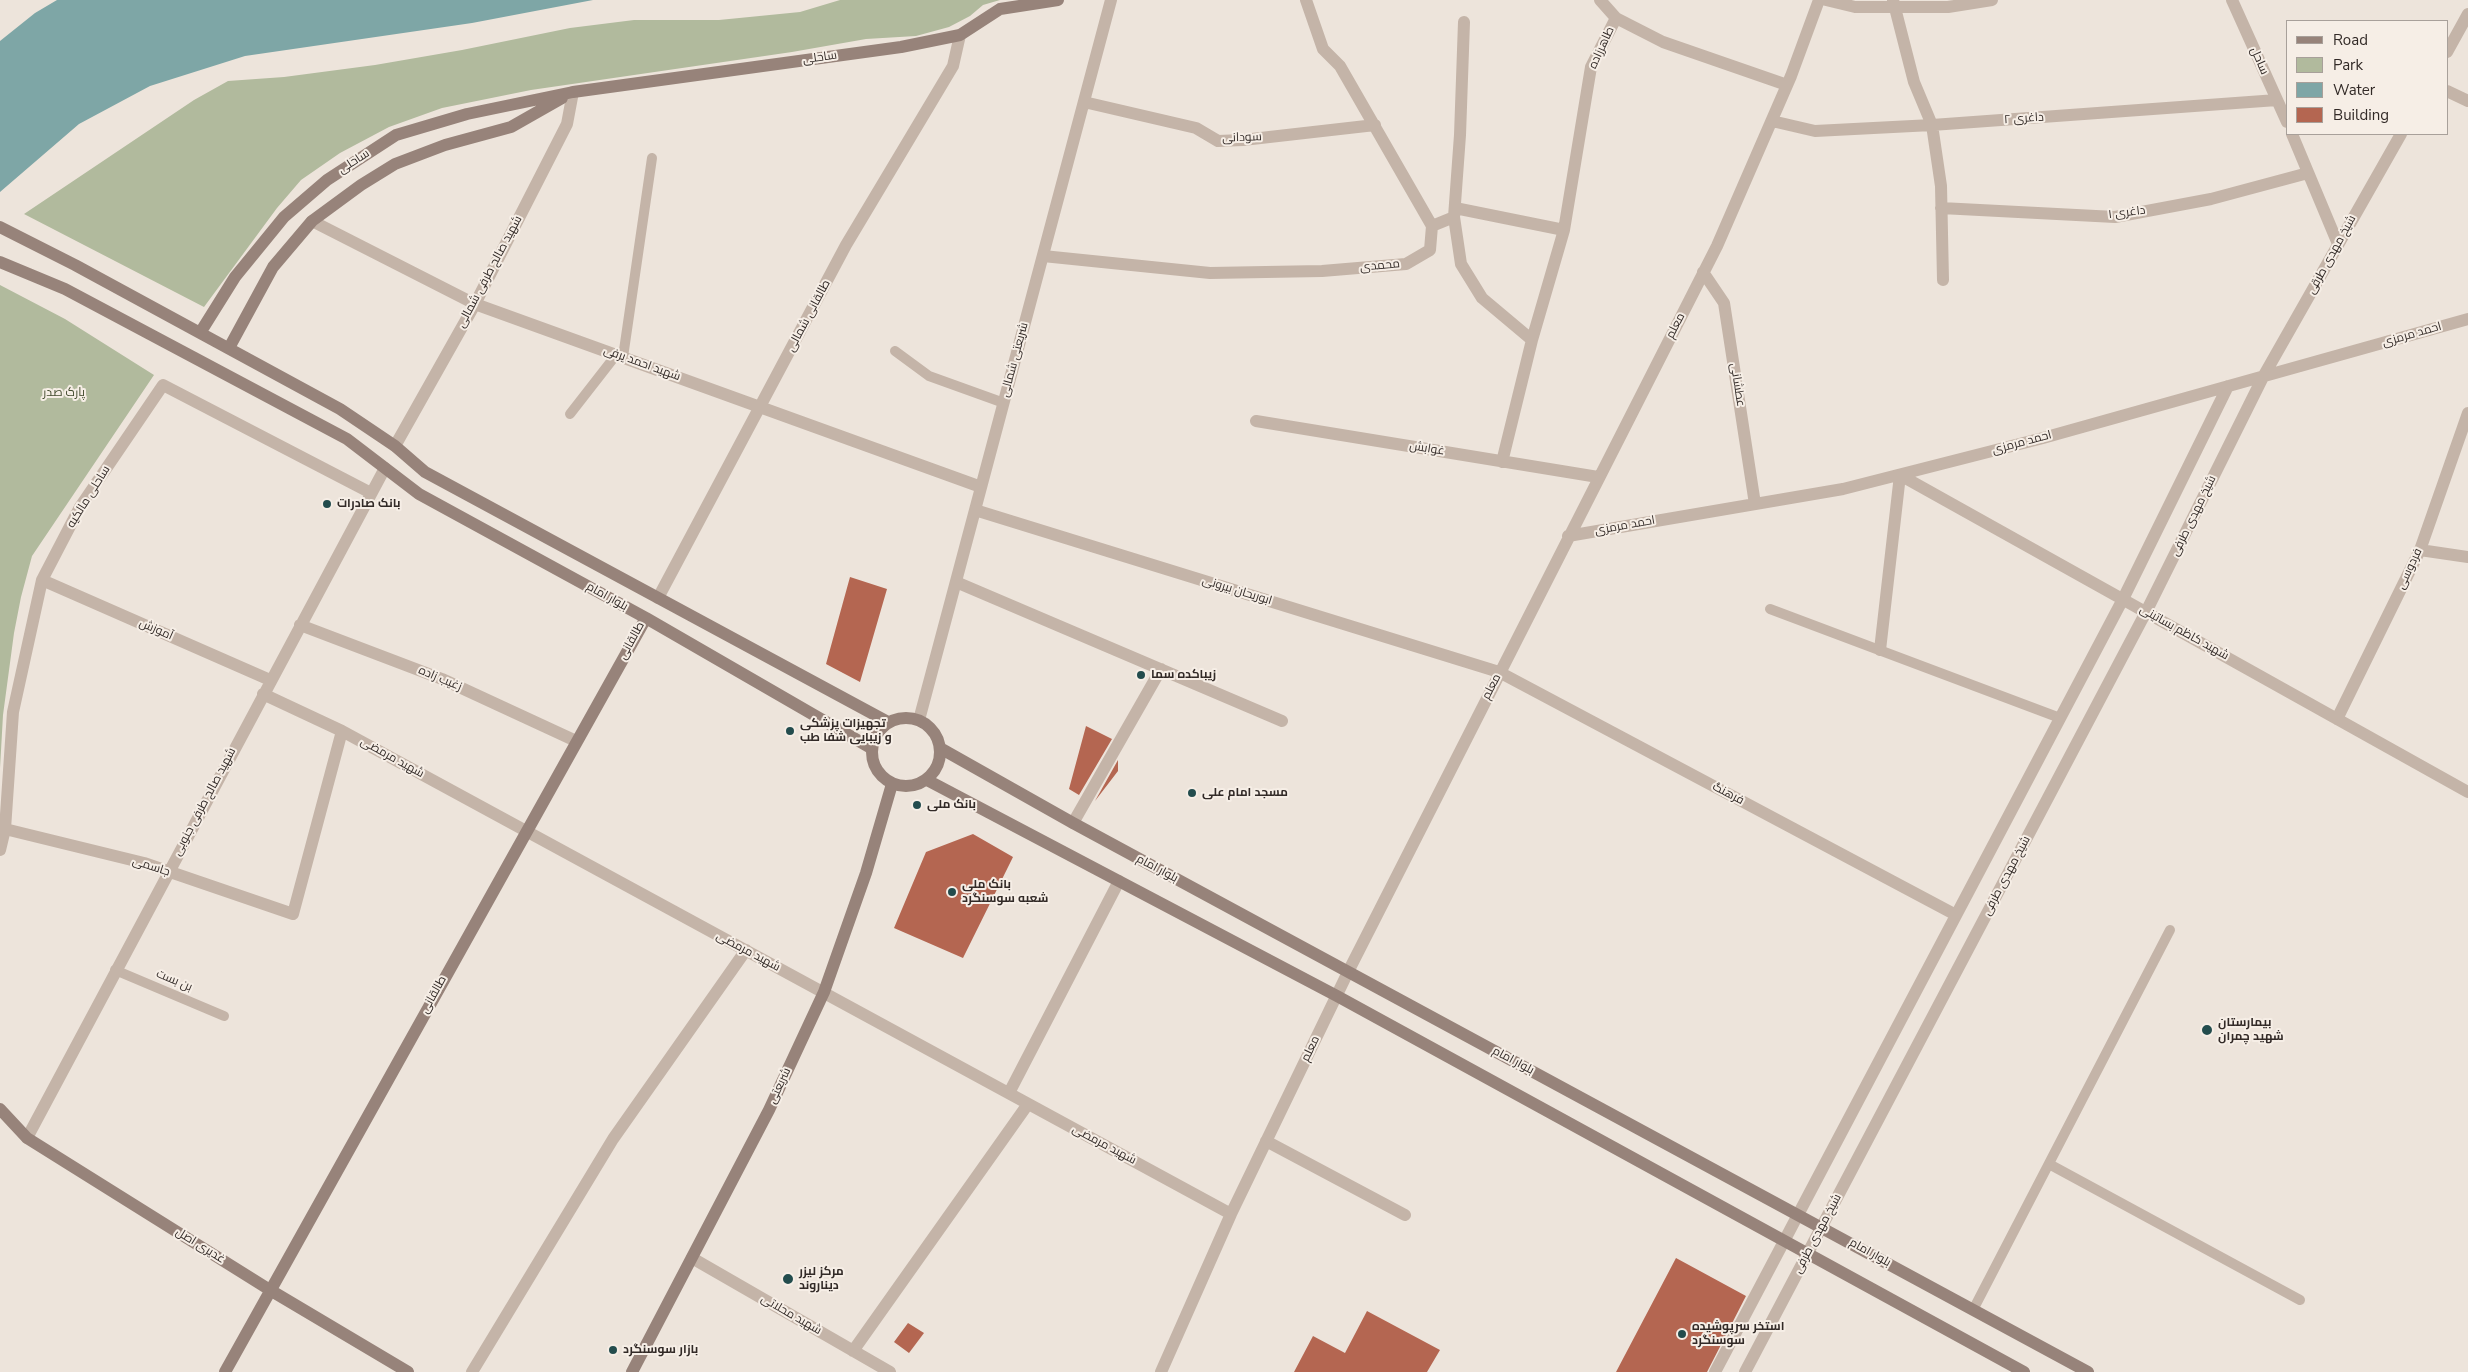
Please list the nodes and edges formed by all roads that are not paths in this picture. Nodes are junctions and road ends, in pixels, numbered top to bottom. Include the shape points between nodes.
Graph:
1 (1058, 0) edge
2 (1111, 0) edge
3 (1306, 0) edge
4 (1600, 0) edge
5 (1820, 0) edge
6 (1826, 0) edge
7 (1992, 0) edge
8 (2232, 0) edge
9 (1894, 4) edge
10 (2468, 14) edge
11 (1616, 18) junction
12 (1464, 22) dead end
13 (960, 35) junction
14 (2448, 50) edge
15 (1787, 85) junction
16 (573, 92) junction
17 (2448, 92) edge
18 (2277, 100) junction
19 (1084, 102) junction
20 (2468, 102) edge
21 (2286, 120) edge
22 (1772, 121) junction
23 (1375, 125) junction
24 (1932, 125) junction
25 (2292, 135) edge
26 (2399, 135) edge
27 (652, 158) dead end
28 (2308, 173) junction
29 (1941, 208) junction
30 (1454, 213) junction
31 (312, 221) junction
32 (1432, 226) junction
33 (4, 229) edge
34 (1564, 230) junction
35 (2338, 244) junction
36 (1043, 256) junction
37 (0, 262) edge
38 (1703, 272) junction
39 (1943, 280) dead end
40 (475, 304) junction
41 (2468, 319) edge
42 (200, 333) junction
43 (1532, 340) junction
44 (229, 348) junction
45 (895, 351) dead end
46 (620, 356) junction
47 (2263, 377) junction
48 (2228, 386) junction
49 (1004, 403) junction
50 (760, 407) junction
51 (2468, 413) edge
52 (570, 414) dead end
53 (1256, 421) dead end
54 (395, 446) junction
55 (1502, 462) junction
56 (385, 468) junction
57 (1900, 475) junction
58 (1598, 477) junction
59 (981, 487) junction
60 (371, 493) junction
61 (1755, 504) junction
62 (975, 510) junction
63 (1568, 536) junction
64 (2420, 550) junction
65 (2468, 557) edge
66 (42, 580) junction
67 (956, 582) junction
68 (658, 598) junction
69 (2123, 599) junction
70 (1770, 609) dead end
71 (2146, 612) junction
72 (646, 618) junction
73 (300, 625) junction
74 (1880, 650) junction
75 (1161, 669) junction
76 (1499, 672) junction
77 (270, 680) junction
78 (262, 694) junction
79 (2060, 718) junction
80 (2337, 719) junction
81 (919, 720) junction
82 (1282, 721) dead end
83 (888, 722) junction
84 (342, 731) junction
85 (576, 741) junction
86 (871, 748) junction
87 (940, 748) junction
88 (926, 780) junction
89 (892, 784) junction
90 (2468, 792) edge
91 (1073, 823) junction
92 (5, 829) junction
93 (526, 831) junction
94 (0, 850) edge
95 (167, 872) junction
96 (1119, 881) junction
97 (1956, 915) junction
98 (2170, 930) dead end
99 (746, 950) junction
100 (115, 970) junction
101 (1348, 972) junction
102 (824, 992) junction
103 (1337, 996) junction
104 (224, 1016) dead end
105 (1009, 1093) junction
106 (1028, 1104) junction
107 (0, 1109) edge
108 (26, 1138) junction
109 (1266, 1141) junction
110 (2049, 1164) junction
111 (1231, 1214) junction
112 (1405, 1215) dead end
113 (1798, 1215) junction
114 (1822, 1227) junction
115 (1784, 1241) junction
116 (1807, 1254) junction
117 (692, 1258) junction
118 (270, 1290) junction
119 (2300, 1300) dead end
120 (1973, 1310) junction
121 (853, 1351) junction
122 (225, 1372) edge
123 (408, 1372) edge
124 (472, 1372) edge
125 (632, 1372) edge
126 (890, 1372) edge
127 (1161, 1372) edge
128 (1716, 1372) edge
129 (1745, 1372) edge
130 (2024, 1372) edge
131 (2088, 1372) edge

1 - 13 main road, ساحلی via 1000,9
2 - 19 street, شریعتی شمالی
3 - 23 street via 1323,49 1340,66
4 - 11 street
5 - 15 street, معلم
6 - 9 street via 1854,7
7 - 9 street via 1948,7
8 - 18 street, ساحل
9 - 24 street via 1914,82
10 - 14 street
11 - 15 street, طاهرزاده via 1663,42
11 - 34 street, طاهرزاده via 1592,67
12 - 30 street
13 - 16 main road, ساحلی via 901,47
13 - 50 street, طالقانی شمالی via 953,66 846,245
15 - 22 street, معلم
16 - 31 main road, ساحلی via 511,127 445,145 395,164
16 - 40 street, شهید صالح طرفی شمالی via 567,124
16 - 42 main road, ساحلی via 467,114 396,135 327,180 284,217 234,277
17 - 20 street
18 - 21 street, ساحل
18 - 24 street, داغری ۲
19 - 23 street, سودانی via 1196,128 1218,140
19 - 36 street, شریعتی شمالی
22 - 24 street, داغری ۲ via 1815,131
22 - 38 street, معلم
23 - 32 street
24 - 29 street
25 - 28 street
26 - 35 street, شیخ مهدی طرقی
27 - 46 lane
28 - 29 street, داغری ۱ via 2211,199 2115,217
28 - 35 street
29 - 39 street
30 - 32 street
30 - 34 street
30 - 43 street via 1461,264 1482,298
31 - 40 street, شهید احمد یرفی
31 - 44 main road, ساحلی via 273,267
32 - 36 street, محمدی via 1430,250 1406,264 1322,271 1210,273
33 - 42 main road, بلوار امام
34 - 43 street, طاهرزاده
35 - 47 street, شیخ مهدی طرقی
36 - 49 street, شریعتی شمالی
37 - 56 main road, بلوار امام via 64,289 299,413 347,439
38 - 58 street, معلم
38 - 61 street, عطشانی via 1724,303
40 - 46 street, شهید احمد یرفی
40 - 54 street, شهید صالح طرفی شمالی
41 - 47 street, احمد مرمزی
42 - 44 main road, بلوار امام
43 - 55 street, طاهرزاده
44 - 54 main road, بلوار امام via 340,409
45 - 49 lane via 929,376
46 - 50 street, شهید احمد یرفی
46 - 52 lane
47 - 48 street, احمد مرمزی
47 - 71 street, شیخ مهدی طرفی
48 - 57 street, احمد مرمزی
48 - 69 street
49 - 59 street, شریعتی شمالی
50 - 59 street, شهید احمد یرفی
50 - 68 street, طالقانی شمالی
51 - 64 street, فردوسی
53 - 55 street, غوابش
54 - 68 main road, بلوار امام via 426,472
55 - 58 street, غوابش
56 - 60 street, شهید صالح طرفی جنوبی
56 - 72 main road, بلوار امام via 419,494
57 - 61 street, احمد مرمزی via 1843,489
57 - 69 street, شهید کاظم بساتینی
57 - 74 street
58 - 63 street, معلم
59 - 62 street, شریعتی شمالی
60 - 66 street, ساحلی مالکیه via 163,385 80,507
60 - 73 street, شهید صالح طرفی جنوبی
61 - 63 street, احمد مرمزی
62 - 67 street, شریعتی شمالی
62 - 76 street, ابوریحان بیرونی
63 - 76 street, معلم
64 - 65 street
64 - 80 street, فردوسی
66 - 77 street, آموزش
66 - 92 street, ساحلی مالکیه via 13,712
67 - 75 street
67 - 81 street, شریعتی شمالی
68 - 83 main road, بلوار امام
69 - 71 street, شهید کاظم بساتینی
69 - 79 street
70 - 74 lane
71 - 80 street, شهید کاظم بساتینی
71 - 114 street, شیخ مهدی طرفی
72 - 85 main road, طالقانی
72 - 86 main road, بلوار امام
73 - 77 street, شهید صالح طرفی جنوبی
73 - 85 street, زغیب زاده via 442,679
74 - 79 lane
75 - 82 street
75 - 91 street
76 - 97 street, فرهنگ
76 - 101 street, معلم
77 - 78 street, شهید صالح طرفی جنوبی
78 - 84 street, شهید مرمضی
78 - 95 street, شهید صالح طرفی جنوبی
79 - 97 street
80 - 90 street, شهید کاظم بساتینی
81 - 83 main road via 903,718
81 - 87 main road via 933,731
83 - 86 main road via 877,734
84 - 93 street, شهید مرمضی
84 - 95 street, جاسمی via 293,914
85 - 93 main road, طالقانی
86 - 89 main road via 876,770
87 - 88 main road via 938,766
87 - 91 main road, بلوار امام
88 - 89 main road via 910,786
88 - 96 main road
89 - 102 main road, شریعتی via 866,873
91 - 101 main road, بلوار امام
92 - 94 street, ساحلی مالکیه
92 - 95 street, جاسمی via 144,863
93 - 99 street, شهید مرمضی
93 - 118 main road, طالقانی
95 - 100 street, شهید صالح طرفی جنوبی
96 - 103 main road
96 - 105 street
97 - 113 street
98 - 110 lane
99 - 102 street, شهید مرمضی
99 - 124 street via 613,1139
100 - 104 lane, بن بست
100 - 108 street, شهید صالح طرفی جنوبی
101 - 103 street, معلم
101 - 113 main road, بلوار امام
102 - 105 street, شهید مرمضی
102 - 117 main road, شریعتی via 769,1110
103 - 109 street, معلم
103 - 115 main road
105 - 106 street, شهید مرمضی
106 - 111 street, شهید مرمضی
106 - 121 street
107 - 108 main road, غدیری اصل
108 - 118 main road, غدیری اصل
109 - 111 street, معلم
109 - 112 street
110 - 119 lane
110 - 120 lane
111 - 127 street, معلم
113 - 114 main road, بلوار امام
113 - 115 street
114 - 116 street, شیخ مهدی طرفی
114 - 120 main road, بلوار امام
115 - 116 main road
115 - 128 street
116 - 129 street, شیخ مهدی طرفی
116 - 130 main road
117 - 121 street, شهید محلاتی
117 - 125 main road, شریعتی
118 - 122 main road, طالقانی
118 - 123 main road, غدیری اصل
120 - 131 main road, بلوار امام
121 - 126 street, شهید محلاتی

